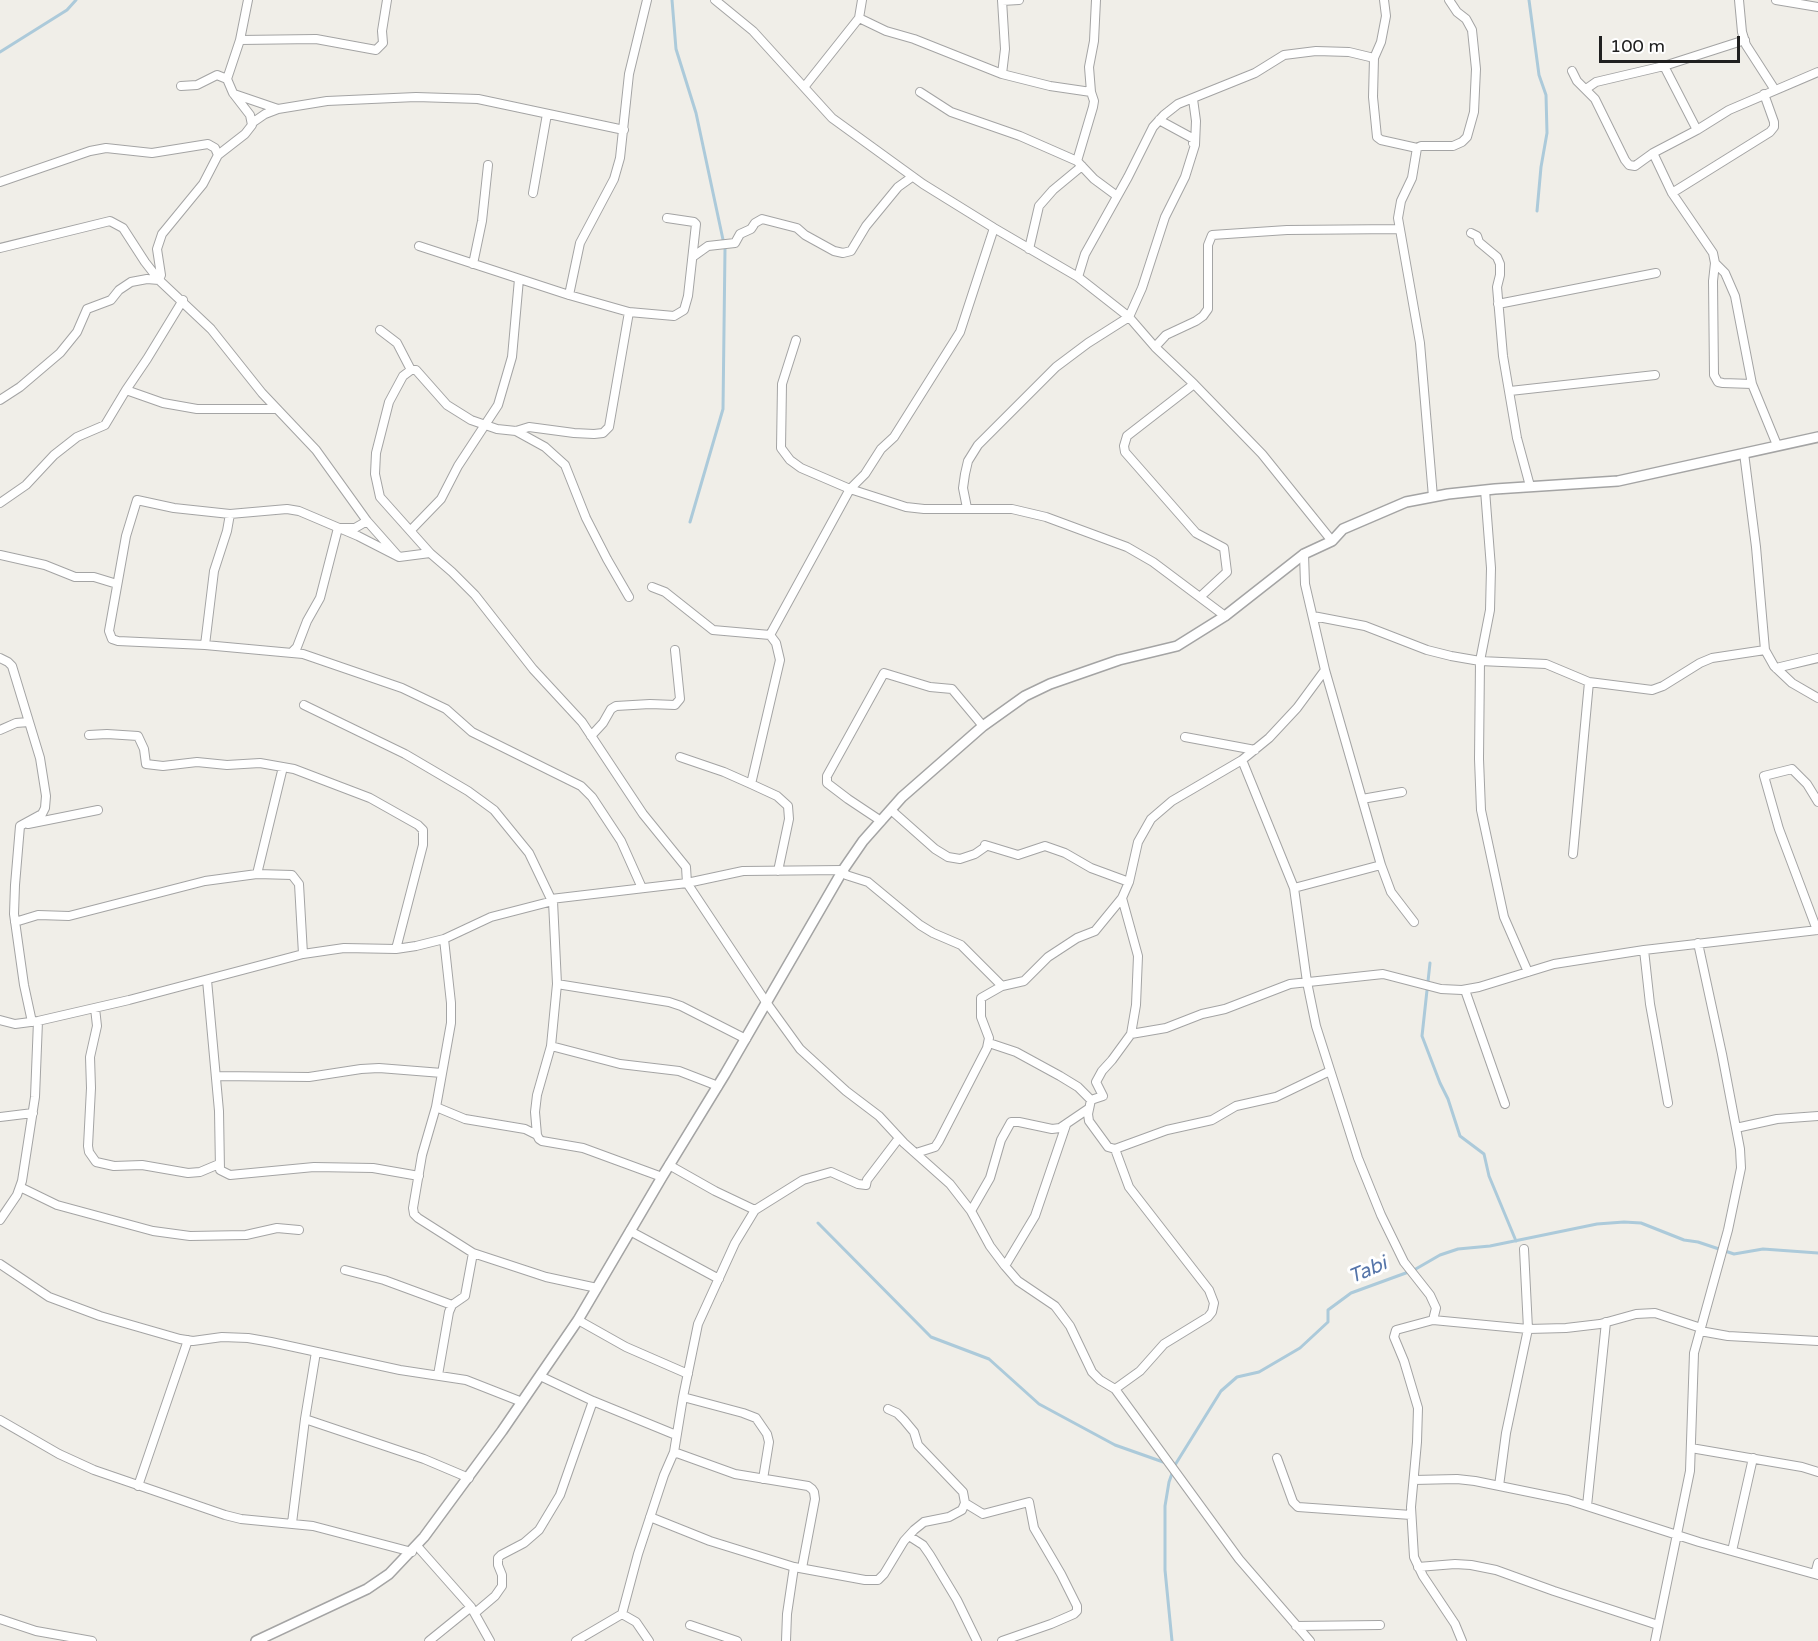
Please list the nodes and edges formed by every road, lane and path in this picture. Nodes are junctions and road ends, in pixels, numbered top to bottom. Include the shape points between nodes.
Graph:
1 (248, 0) edge
2 (387, 0) edge
3 (647, 0) edge
4 (715, 0) edge
5 (862, 0) edge
6 (1002, 0) edge
7 (1019, 0) edge
8 (1096, 0) edge
9 (1384, 0) edge
10 (1449, 0) edge
11 (1739, 0) edge
12 (1776, 0) edge
13 (1818, 7) edge
14 (859, 18) junction
15 (240, 40) junction
16 (1745, 40) junction
17 (1374, 58) junction
18 (1664, 66) junction
19 (1572, 71) dead end
20 (1818, 72) edge
21 (1002, 74) junction
22 (226, 79) junction
23 (181, 86) dead end
24 (805, 86) junction
25 (1586, 89) junction
26 (1775, 90) junction
27 (920, 92) dead end
28 (1091, 92) junction
29 (233, 93) junction
30 (1764, 94) junction
31 (1193, 99) junction
32 (278, 109) junction
33 (547, 114) junction
34 (1159, 120) junction
35 (252, 123) junction
36 (624, 130) junction
37 (1697, 130) junction
38 (1417, 148) junction
39 (1653, 153) junction
40 (218, 155) junction
41 (1080, 164) junction
42 (488, 165) dead end
43 (912, 177) junction
44 (1185, 177) junction
45 (0, 182) edge
46 (533, 193) dead end
47 (1672, 193) junction
48 (1116, 196) junction
49 (667, 218) dead end
50 (994, 228) junction
51 (1399, 229) junction
52 (1471, 233) dead end
53 (697, 234) junction
54 (419, 246) dead end
55 (708, 246) junction
56 (0, 248) edge
57 (1029, 249) junction
58 (694, 256) junction
59 (1715, 263) junction
60 (473, 264) junction
61 (1656, 273) dead end
62 (1078, 277) junction
63 (519, 279) junction
64 (159, 280) junction
65 (569, 295) junction
66 (183, 300) junction
67 (1498, 304) junction
68 (629, 312) junction
69 (1129, 317) junction
70 (380, 330) dead end
71 (796, 340) dead end
72 (1155, 347) junction
73 (411, 370) junction
74 (1655, 375) dead end
75 (1194, 384) junction
76 (1752, 384) junction
77 (126, 390) junction
78 (1510, 391) junction
79 (0, 400) edge
80 (276, 409) junction
81 (485, 426) junction
82 (516, 432) junction
83 (1818, 437) edge
84 (1777, 445) junction
85 (1744, 453) junction
86 (1530, 486) junction
87 (850, 489) junction
88 (1485, 490) junction
89 (1433, 497) junction
90 (0, 503) edge
91 (967, 508) junction
92 (230, 514) junction
93 (368, 521) junction
94 (338, 528) junction
95 (411, 530) junction
96 (1332, 541) junction
97 (430, 553) junction
98 (1304, 554) junction
99 (0, 555) edge
100 (399, 557) junction
101 (117, 584) junction
102 (652, 587) dead end
103 (629, 597) dead end
104 (1200, 597) junction
105 (1225, 616) junction
106 (1313, 616) junction
107 (770, 635) junction
108 (205, 645) junction
109 (675, 650) dead end
110 (1765, 650) junction
111 (292, 652) junction
112 (0, 658) edge
113 (1818, 658) edge
114 (1480, 661) junction
115 (1776, 668) junction
116 (1325, 670) junction
117 (1589, 682) junction
118 (1818, 698) edge
119 (304, 705) dead end
120 (29, 722) junction
121 (983, 726) junction
122 (0, 730) edge
123 (89, 735) dead end
124 (591, 736) junction
125 (1185, 737) dead end
126 (1255, 750) junction
127 (680, 758) dead end
128 (1242, 760) junction
129 (283, 767) junction
130 (751, 784) junction
131 (1402, 792) dead end
132 (1362, 799) junction
133 (1818, 802) edge
134 (98, 810) dead end
135 (891, 810) junction
136 (881, 820) junction
137 (20, 826) junction
138 (1573, 854) dead end
139 (1380, 865) junction
140 (843, 870) junction
141 (778, 871) junction
142 (257, 874) junction
143 (1129, 882) junction
144 (687, 883) junction
145 (642, 888) junction
146 (1294, 888) junction
147 (1122, 898) junction
148 (552, 900) junction
149 (15, 922) junction
150 (1414, 922) dead end
151 (1817, 930) edge
152 (444, 939) junction
153 (1698, 943) junction
154 (396, 948) junction
155 (1644, 950) junction
156 (303, 954) junction
157 (1528, 972) junction
158 (207, 980) junction
159 (1306, 982) junction
160 (557, 984) junction
161 (1002, 986) junction
162 (1465, 990) junction
163 (766, 1002) junction
164 (95, 1008) junction
165 (0, 1020) edge
166 (34, 1021) junction
167 (1131, 1034) junction
168 (746, 1039) junction
169 (988, 1043) junction
170 (551, 1046) junction
171 (1330, 1071) junction
172 (442, 1073) junction
173 (216, 1076) junction
174 (718, 1086) junction
175 (1668, 1103) dead end
176 (1505, 1104) dead end
177 (1089, 1105) junction
178 (435, 1107) junction
179 (33, 1113) junction
180 (1818, 1116) edge
181 (0, 1117) edge
182 (1066, 1125) junction
183 (1736, 1128) junction
184 (537, 1135) junction
185 (899, 1138) junction
186 (1115, 1149) junction
187 (916, 1153) junction
188 (219, 1164) junction
189 (669, 1165) junction
190 (418, 1176) junction
191 (662, 1177) junction
192 (20, 1187) junction
193 (755, 1210) junction
194 (971, 1211) junction
195 (0, 1220) edge
196 (299, 1230) dead end
197 (630, 1231) junction
198 (1524, 1249) dead end
199 (473, 1253) junction
200 (0, 1264) edge
201 (1005, 1266) junction
202 (345, 1270) dead end
203 (719, 1279) junction
204 (597, 1288) junction
205 (452, 1305) junction
206 (578, 1320) junction
207 (1433, 1320) junction
208 (1606, 1322) junction
209 (1528, 1329) junction
210 (1701, 1330) junction
211 (188, 1340) junction
212 (1818, 1341) edge
213 (316, 1352) junction
214 (688, 1374) junction
215 (438, 1375) junction
216 (540, 1376) junction
217 (1115, 1389) junction
218 (683, 1397) junction
219 (593, 1401) junction
220 (522, 1402) junction
221 (888, 1409) dead end
222 (305, 1419) junction
223 (0, 1420) edge
224 (676, 1435) junction
225 (1691, 1448) junction
226 (674, 1452) junction
227 (1277, 1458) dead end
228 (1754, 1458) junction
229 (1818, 1472) edge
230 (469, 1478) junction
231 (763, 1479) junction
232 (1414, 1480) junction
233 (138, 1486) junction
234 (1499, 1486) junction
235 (965, 1503) junction
236 (1587, 1506) junction
237 (1411, 1515) junction
238 (650, 1517) junction
239 (292, 1522) junction
240 (1677, 1535) junction
241 (909, 1536) junction
242 (414, 1549) junction
243 (1732, 1551) junction
244 (1818, 1563) edge
245 (798, 1567) junction
246 (1418, 1567) junction
247 (1817, 1575) edge
248 (473, 1610) junction
249 (622, 1614) junction
250 (0, 1619) edge
251 (690, 1625) dead end
252 (1380, 1625) dead end
253 (1658, 1625) junction
254 (1296, 1626) junction
255 (1018, 1639) edge
256 (92, 1641) edge
257 (255, 1641) edge
258 (429, 1641) edge
259 (490, 1641) edge
260 (576, 1641) edge
261 (650, 1641) edge
262 (737, 1641) edge
263 (786, 1641) edge
264 (977, 1641) edge
265 (1002, 1641) edge
266 (1310, 1641) edge
267 (1462, 1641) edge
268 (1655, 1641) edge

1 - 15 street
2 - 15 street via 383,43 376,50 316,39
3 - 36 street via 629,74
4 - 24 street via 753,31
5 - 14 street
6 - 7 street
6 - 21 street
8 - 28 street via 1089,67
9 - 17 street via 1386,16
10 - 38 street via 1472,30 1476,69 1474,112 1462,142
11 - 16 street
12 - 13 street
14 - 21 street
14 - 24 street
15 - 22 street
16 - 18 street
16 - 26 street
17 - 31 street via 1316,51 1284,56
17 - 38 street via 1372,97 1377,137
18 - 25 street via 1596,82
18 - 37 street
19 - 25 street
20 - 26 street
21 - 28 street
22 - 23 street via 217,75 197,85
22 - 29 street
24 - 43 street via 832,118
25 - 39 street via 1600,108 1627,163 1638,166
26 - 30 street
27 - 41 street via 951,112 1020,136
28 - 41 street via 1094,107
29 - 32 street
29 - 35 street
30 - 37 street
30 - 47 street via 1774,122 1770,132
31 - 34 street via 1178,104
31 - 44 street via 1195,145
32 - 33 street via 327,101 478,99
32 - 35 street
33 - 36 street
33 - 46 street
34 - 44 street via 1194,139
34 - 48 street
35 - 40 street via 245,135
36 - 65 street via 614,179 580,243
37 - 39 street
38 - 51 street via 1412,178 1399,208
39 - 47 street
40 - 45 street via 208,144 152,153 106,148
40 - 64 street via 203,184 162,234 157,249
41 - 48 street
41 - 57 street via 1039,206
42 - 60 street
43 - 50 street
43 - 55 street via 898,187 851,251 834,251 797,228 762,219 740,234 735,243
44 - 69 street via 1165,217
47 - 59 street via 1713,253
48 - 62 street via 1085,254
49 - 53 street via 694,222
50 - 57 street
50 - 87 street via 960,332 894,437
51 - 72 street via 1212,235 1208,245 1208,309 1196,321 1166,335
51 - 89 street via 1420,343
52 - 67 street via 1497,257
53 - 55 street
53 - 58 street
54 - 60 street
55 - 58 street
56 - 64 street via 110,221 123,228
57 - 62 street
58 - 68 street via 684,310 664,316
59 - 76 street via 1725,273 1735,296
59 - 76 street via 1714,375 1723,383
60 - 63 street
61 - 67 street
62 - 69 street
63 - 65 street
63 - 81 street via 512,357 498,405
64 - 66 street
64 - 79 street via 131,282 111,300 87,309 77,332 60,353
65 - 68 street
66 - 77 street
66 - 80 street
67 - 78 street
68 - 82 street via 607,431 573,433 529,427
69 - 72 street
69 - 91 street via 1056,368 978,445 965,474
70 - 73 street via 397,343
71 - 87 street via 782,384 781,448 801,468
72 - 75 street
73 - 81 street via 416,370 458,413
73 - 95 street via 403,376 389,402 376,453 375,474 380,497
74 - 78 street
75 - 96 street via 1262,454
75 - 104 street via 1127,436 1124,446 1125,452 1196,533 1224,548 1227,572
76 - 84 street
77 - 80 street via 197,409
77 - 90 street via 105,425 77,437 46,462 26,485
78 - 86 street
80 - 93 street via 316,450
81 - 82 street
81 - 95 street via 441,499
82 - 103 street via 545,447 565,465 591,528
83 - 84 street
84 - 85 street
85 - 86 street via 1618,482
85 - 110 street
86 - 88 street
87 - 91 street via 906,507
87 - 107 street
88 - 89 street
88 - 114 street via 1491,600
89 - 96 street via 1380,512 1343,529
91 - 104 street via 1012,509 1091,532 1127,547
92 - 94 street via 287,509
92 - 101 street via 137,501
92 - 108 street via 214,571
93 - 94 street via 355,528
93 - 100 street
94 - 100 street
94 - 111 street via 320,598
95 - 97 street
96 - 98 street
97 - 100 street
97 - 124 street via 475,596
98 - 105 street
98 - 106 street via 1305,584
99 - 101 street via 45,565 75,577
101 - 108 street via 109,631 112,639
102 - 107 street via 665,592 713,630
104 - 105 street
105 - 121 street via 1177,646 1119,660 1050,684 1025,696
106 - 114 street via 1365,626 1427,650
106 - 116 street
107 - 130 street via 780,660
108 - 111 street
109 - 124 street via 680,699 675,705 616,706
110 - 115 street
110 - 117 street via 1712,658 1652,690
111 - 145 street via 416,693 446,709 472,732 580,786 592,797 621,841
112 - 120 street via 12,666
113 - 115 street
114 - 117 street via 1546,664
114 - 157 street via 1481,810 1504,916
115 - 118 street
116 - 126 street via 1297,708
116 - 132 street
117 - 138 street
119 - 148 street via 405,754 494,810 529,853
120 - 122 street
120 - 137 street via 40,758 45,808 42,814
121 - 135 street
121 - 136 street via 952,689 884,674 826,783
123 - 129 street via 138,736 146,764 260,763
124 - 144 street via 686,867
125 - 126 street
126 - 128 street
127 - 130 street
128 - 143 street via 1155,814 1138,842
128 - 146 street
129 - 142 street
129 - 154 street via 370,798 423,830 423,845
130 - 141 street via 788,806
131 - 132 street
132 - 139 street
133 - 151 street via 1792,769 1764,776 1779,829
134 - 137 street
135 - 136 street
135 - 143 street via 948,857 960,859 985,845 1018,855 1045,846
136 - 140 street
137 - 149 street
139 - 146 street
139 - 150 street via 1391,892
140 - 141 street
140 - 161 street via 846,875 868,882 920,925 961,945
140 - 163 street
141 - 144 street via 743,871
142 - 149 street via 205,881 69,916 39,915
142 - 156 street via 296,878
143 - 147 street
144 - 145 street
144 - 163 street
145 - 148 street
146 - 159 street
147 - 161 street via 1095,931 1048,957 1024,981
147 - 167 street via 1138,956
148 - 152 street via 491,917
148 - 160 street
149 - 166 street via 24,985
151 - 153 street
152 - 154 street
152 - 172 street via 451,1023
153 - 155 street
153 - 183 street
154 - 156 street via 344,948
155 - 157 street via 1554,964
155 - 175 street
156 - 158 street
157 - 162 street
158 - 164 street
158 - 173 street
159 - 162 street via 1383,974 1441,989
159 - 167 street via 1290,984 1166,1028
159 - 171 street
160 - 168 street via 669,1002
160 - 170 street
161 - 169 street via 981,998
162 - 176 street
163 - 168 street
163 - 185 street via 800,1049
164 - 166 street
164 - 188 street via 88,1152 96,1162 114,1166 142,1165 188,1173
165 - 166 street via 15,1024
166 - 179 street
167 - 177 street via 1096,1082 1103,1096
168 - 174 street
169 - 177 street via 1016,1052 1078,1087
169 - 187 street via 939,1141 935,1147
170 - 174 street via 620,1064 679,1071
170 - 184 street via 537,1095
171 - 186 street via 1276,1097 1236,1106 1212,1120 1167,1130
171 - 207 street via 1381,1215 1404,1262 1434,1302
172 - 173 street via 380,1068 309,1077
172 - 178 street
173 - 188 street
174 - 189 street
177 - 182 street
177 - 186 street via 1089,1121 1108,1147
178 - 184 street via 465,1119
178 - 190 street
179 - 181 street
179 - 192 street
180 - 183 street
182 - 194 street via 1052,1129 1011,1122 1001,1140 990,1178
182 - 201 street via 1035,1216
183 - 210 street via 1739,1186
184 - 191 street via 542,1141 583,1148
185 - 187 street
185 - 193 street via 866,1185 831,1172 813,1175
186 - 217 street via 1129,1187 1209,1290 1214,1303 1208,1317 1164,1344 1140,1371
187 - 194 street via 950,1184
188 - 190 street via 220,1170 230,1175 314,1167 373,1168
189 - 191 street
189 - 193 street
190 - 199 street via 414,1214
191 - 197 street
192 - 195 street
192 - 196 street via 57,1205 190,1236 235,1236 277,1228
193 - 203 street
194 - 201 street
197 - 203 street
197 - 204 street
198 - 209 street
199 - 204 street via 546,1277
199 - 205 street via 465,1296
200 - 211 street via 49,1297 100,1316
201 - 217 street via 1018,1281 1055,1306 1070,1326 1092,1372
202 - 205 street via 395,1283
203 - 214 street via 698,1324
204 - 206 street
205 - 215 street
206 - 214 street via 626,1347
206 - 216 street
207 - 209 street
207 - 232 street via 1396,1330 1394,1334 1418,1408
208 - 209 street
208 - 210 street via 1655,1313
208 - 236 street
209 - 234 street
210 - 212 street via 1728,1336
210 - 225 street via 1692,1366
211 - 213 street via 248,1338
211 - 233 street
213 - 215 street
213 - 222 street
214 - 218 street
215 - 220 street via 466,1380
216 - 219 street
216 - 220 street
217 - 254 street via 1239,1558
218 - 224 street
218 - 231 street via 756,1418 769,1442
219 - 224 street
219 - 248 street via 560,1495 539,1530 498,1558 502,1586 495,1596
220 - 230 street
221 - 235 street via 914,1432 918,1445 963,1492
222 - 230 street
222 - 239 street
223 - 233 street via 59,1454
224 - 226 street
225 - 228 street
225 - 240 street
226 - 231 street via 717,1469
226 - 238 street
227 - 237 street via 1298,1507
228 - 229 street
228 - 243 street
230 - 242 street
231 - 245 street via 808,1486 814,1492 808,1540
232 - 234 street via 1456,1479
232 - 237 street
233 - 239 street via 241,1519
234 - 236 street
235 - 241 street via 962,1510 924,1522
235 - 255 street via 983,1514 1029,1502 1035,1528 1077,1606 1074,1614
236 - 240 street
237 - 246 street via 1412,1546
238 - 245 street via 710,1541
238 - 249 street
239 - 242 street
240 - 243 street
240 - 253 street
241 - 245 street via 878,1580
241 - 264 street via 930,1555
242 - 248 street
242 - 257 street via 367,1589
243 - 247 street
244 - 247 street
245 - 263 street via 787,1614
246 - 253 street via 1455,1564 1496,1570
246 - 267 street
248 - 258 street
248 - 259 street
249 - 260 street
249 - 261 street via 636,1622
250 - 256 street via 36,1631
251 - 262 street
252 - 254 street
253 - 268 street
254 - 266 street
255 - 265 street

